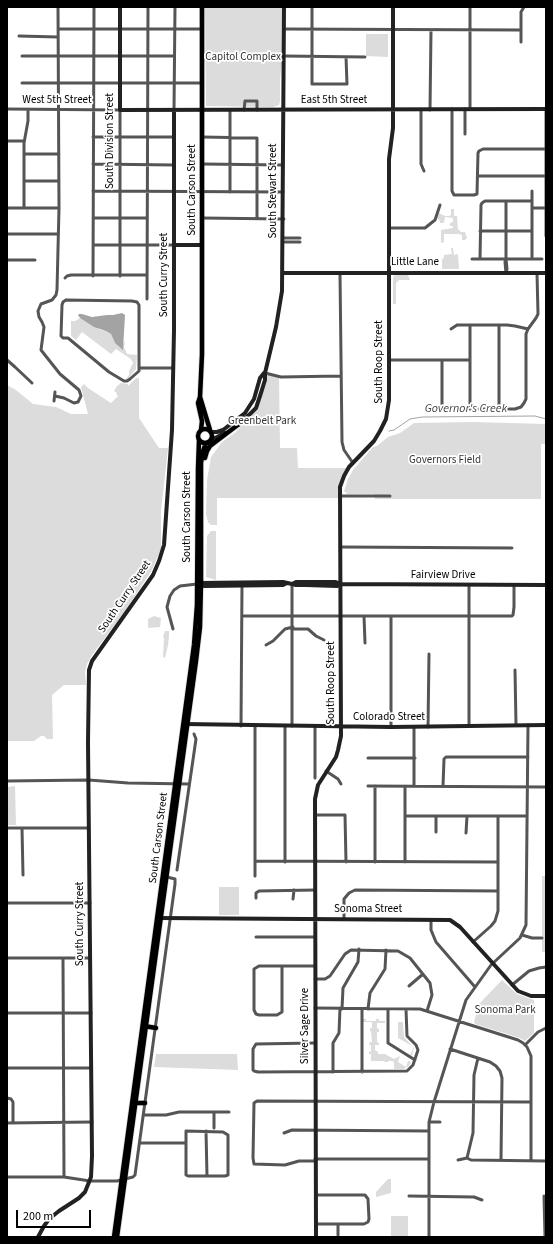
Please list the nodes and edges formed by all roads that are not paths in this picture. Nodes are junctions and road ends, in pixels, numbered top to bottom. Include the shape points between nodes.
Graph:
1 (58, 7) edge
2 (94, 7) edge
3 (120, 7) edge
4 (148, 7) edge
5 (174, 7) edge
6 (202, 7) edge
7 (284, 7) edge
8 (312, 7) edge
9 (393, 7) edge
10 (470, 7) edge
11 (523, 8) edge
12 (58, 29) junction
13 (93, 29) junction
14 (120, 29) junction
15 (148, 29) junction
16 (174, 29) junction
17 (202, 29) junction
18 (284, 29) junction
19 (312, 29) junction
20 (393, 30) junction
21 (431, 30) junction
22 (470, 30) junction
23 (521, 30) junction
24 (19, 36) dead end
25 (58, 37) junction
26 (521, 42) dead end
27 (22, 56) dead end
28 (59, 56) junction
29 (93, 56) junction
30 (120, 56) junction
31 (147, 56) junction
32 (174, 56) junction
33 (284, 56) junction
34 (312, 56) junction
35 (346, 57) junction
36 (365, 57) dead end
37 (22, 82) dead end
38 (58, 83) junction
39 (93, 83) junction
40 (120, 83) junction
41 (147, 83) junction
42 (174, 83) junction
43 (202, 83) junction
44 (7, 109) edge
45 (452, 109) junction
46 (546, 109) edge
47 (28, 110) junction
48 (58, 110) junction
49 (93, 110) junction
50 (120, 110) junction
51 (147, 110) junction
52 (174, 110) junction
53 (202, 110) junction
54 (230, 110) junction
55 (244, 110) junction
56 (257, 110) junction
57 (284, 110) junction
58 (392, 110) junction
59 (421, 110) junction
60 (430, 110) junction
61 (467, 110) junction
62 (465, 134) dead end
63 (93, 137) junction
64 (120, 137) junction
65 (147, 137) junction
66 (174, 137) junction
67 (202, 137) junction
68 (230, 137) junction
69 (7, 141) edge
70 (24, 141) junction
71 (546, 149) edge
72 (24, 154) junction
73 (59, 154) junction
74 (93, 164) junction
75 (120, 164) junction
76 (148, 164) junction
77 (174, 164) junction
78 (202, 164) junction
79 (230, 165) junction
80 (256, 165) junction
81 (283, 165) junction
82 (424, 170) dead end
83 (478, 176) junction
84 (546, 176) edge
85 (24, 181) junction
86 (58, 181) junction
87 (93, 191) junction
88 (120, 191) junction
89 (147, 191) junction
90 (174, 191) junction
91 (532, 191) dead end
92 (202, 192) junction
93 (230, 192) junction
94 (257, 192) junction
95 (283, 192) junction
96 (506, 201) junction
97 (532, 202) junction
98 (440, 205) dead end
99 (7, 208) edge
100 (24, 208) junction
101 (59, 208) junction
102 (532, 208) junction
103 (546, 208) edge
104 (93, 218) junction
105 (120, 218) junction
106 (147, 218) junction
107 (202, 218) junction
108 (257, 218) junction
109 (284, 219) junction
110 (389, 228) junction
111 (480, 231) junction
112 (506, 231) junction
113 (532, 231) junction
114 (7, 234) edge
115 (58, 234) junction
116 (546, 236) edge
117 (284, 240) junction
118 (300, 240) dead end
119 (93, 245) junction
120 (120, 245) junction
121 (147, 245) junction
122 (174, 245) junction
123 (202, 246) junction
124 (472, 259) dead end
125 (480, 259) junction
126 (506, 259) junction
127 (532, 259) junction
128 (542, 259) dead end
129 (7, 260) edge
130 (35, 260) dead end
131 (390, 272) junction
132 (283, 273) junction
133 (506, 273) junction
134 (537, 273) junction
135 (546, 273) edge
136 (340, 274) junction
137 (147, 275) junction
138 (93, 276) junction
139 (120, 276) junction
140 (65, 278) dead end
141 (147, 299) dead end
142 (470, 326) junction
143 (499, 326) junction
144 (451, 329) dead end
145 (528, 329) junction
146 (7, 360) edge
147 (389, 360) junction
148 (442, 360) junction
149 (470, 360) junction
150 (139, 368) junction
151 (173, 368) junction
152 (265, 373) junction
153 (340, 376) junction
154 (32, 383) dead end
155 (55, 392) dead end
156 (54, 396) junction
157 (200, 397) junction
158 (54, 401) dead end
159 (198, 403) junction
160 (470, 410) junction
161 (499, 410) junction
162 (206, 417) junction
163 (239, 424) junction
164 (201, 430) junction
165 (211, 431) junction
166 (199, 440) junction
167 (211, 440) junction
168 (206, 443) junction
169 (353, 463) junction
170 (201, 487) junction
171 (340, 496) junction
172 (390, 496) dead end
173 (199, 528) junction
174 (341, 547) junction
175 (512, 548) dead end
176 (200, 584) junction
177 (287, 584) junction
178 (292, 584) junction
179 (341, 584) junction
180 (242, 585) junction
181 (469, 585) junction
182 (546, 585) edge
183 (514, 586) junction
184 (242, 616) junction
185 (293, 616) junction
186 (342, 616) junction
187 (364, 616) junction
188 (391, 616) junction
189 (468, 616) junction
190 (293, 628) junction
191 (173, 629) dead end
192 (324, 640) dead end
193 (365, 643) dead end
194 (266, 645) dead end
195 (429, 654) dead end
196 (515, 670) dead end
197 (186, 725) junction
198 (469, 725) junction
199 (516, 725) junction
200 (528, 725) junction
201 (546, 725) edge
202 (241, 726) junction
203 (255, 726) junction
204 (285, 726) junction
205 (292, 726) junction
206 (315, 726) junction
207 (342, 726) junction
208 (391, 727) junction
209 (414, 727) junction
210 (428, 727) junction
211 (194, 734) dead end
212 (528, 757) junction
213 (368, 758) dead end
214 (414, 758) junction
215 (326, 771) junction
216 (315, 778) dead end
217 (89, 780) junction
218 (7, 781) edge
219 (177, 783) junction
220 (189, 784) junction
221 (341, 784) dead end
222 (368, 786) dead end
223 (375, 786) junction
224 (405, 786) junction
225 (414, 786) junction
226 (444, 786) junction
227 (546, 786) edge
228 (528, 787) junction
229 (316, 792) joint
230 (315, 815) junction
231 (405, 816) junction
232 (436, 816) junction
233 (467, 816) junction
234 (498, 816) junction
235 (527, 816) junction
236 (7, 828) edge
237 (22, 828) junction
238 (89, 828) junction
239 (436, 832) dead end
240 (466, 832) dead end
241 (255, 861) junction
242 (285, 862) junction
243 (315, 862) junction
244 (346, 862) junction
245 (375, 862) junction
246 (405, 862) junction
247 (498, 862) junction
248 (177, 870) dead end
249 (23, 876) dead end
250 (165, 876) junction
251 (255, 876) dead end
252 (294, 890) junction
253 (315, 890) junction
254 (498, 891) junction
255 (256, 898) dead end
256 (293, 899) dead end
257 (7, 903) edge
258 (90, 903) junction
259 (159, 918) junction
260 (170, 919) junction
261 (315, 919) junction
262 (344, 919) junction
263 (431, 920) junction
264 (522, 934) junction
265 (256, 937) dead end
266 (315, 937) junction
267 (542, 938) dead end
268 (474, 942) junction
269 (359, 950) junction
270 (386, 950) junction
271 (7, 958) edge
272 (63, 958) junction
273 (90, 958) junction
274 (492, 963) junction
275 (282, 966) junction
276 (315, 966) junction
277 (546, 967) edge
278 (423, 974) junction
279 (315, 979) junction
280 (512, 985) junction
281 (409, 986) dead end
282 (475, 987) junction
283 (546, 996) edge
284 (315, 1008) junction
285 (341, 1008) junction
286 (362, 1009) junction
287 (368, 1009) junction
288 (388, 1009) junction
289 (406, 1009) junction
290 (427, 1012) junction
291 (7, 1013) edge
292 (63, 1013) junction
293 (91, 1013) junction
294 (459, 1022) junction
295 (145, 1026) junction
296 (156, 1028) junction
297 (546, 1028) edge
298 (315, 1043) junction
299 (525, 1045) junction
300 (450, 1050) junction
301 (478, 1058) junction
302 (416, 1060) junction
303 (7, 1068) edge
304 (64, 1068) junction
305 (91, 1068) junction
306 (315, 1072) junction
307 (333, 1072) junction
308 (362, 1072) junction
309 (7, 1098) edge
310 (315, 1101) junction
311 (434, 1102) junction
312 (473, 1102) junction
313 (502, 1102) junction
314 (531, 1102) junction
315 (134, 1103) junction
316 (146, 1103) junction
317 (214, 1112) junction
318 (229, 1112) dead end
319 (144, 1115) junction
320 (92, 1122) junction
321 (429, 1122) junction
322 (440, 1122) dead end
323 (7, 1123) edge
324 (13, 1123) junction
325 (64, 1123) junction
326 (214, 1128) dead end
327 (316, 1130) junction
328 (206, 1131) junction
329 (429, 1131) junction
330 (284, 1133) dead end
331 (140, 1143) junction
332 (186, 1143) junction
333 (466, 1158) junction
334 (429, 1159) junction
335 (316, 1160) junction
336 (458, 1160) dead end
337 (501, 1160) junction
338 (531, 1160) junction
339 (546, 1160) edge
340 (206, 1176) junction
341 (7, 1177) edge
342 (64, 1177) junction
343 (123, 1179) junction
344 (90, 1181) junction
345 (316, 1195) junction
346 (409, 1196) dead end
347 (429, 1196) junction
348 (544, 1196) dead end
349 (482, 1200) dead end
350 (316, 1224) junction
351 (338, 1224) junction
352 (338, 1235) dead end
353 (38, 1237) edge
354 (114, 1237) edge
355 (117, 1237) edge
356 (316, 1237) edge
357 (429, 1237) edge
358 (544, 1237) edge

1 - 12 street
2 - 13 street
3 - 14 street, South Division Street
4 - 15 street
5 - 16 street, South Curry Street
6 - 17 main road, South Carson Street
7 - 18 street, South Stewart Street
8 - 19 street
9 - 20 street, South Roop Street
10 - 22 street
11 - 23 street
12 - 13 street
12 - 25 street
13 - 14 street
13 - 29 street
14 - 15 street
14 - 30 street, South Division Street
15 - 16 street
15 - 31 street
16 - 17 street
16 - 32 street, South Curry Street
17 - 43 main road, South Carson Street
18 - 19 street
18 - 33 street, South Stewart Street
19 - 20 street
19 - 34 street
20 - 21 street
20 - 58 street, South Roop Street
21 - 22 street
21 - 60 street
22 - 23 street
22 - 61 street
23 - 26 street
24 - 25 street
25 - 28 street
27 - 28 street
28 - 29 street
28 - 38 street
29 - 30 street
29 - 39 street
30 - 31 street
30 - 40 street, South Division Street
31 - 32 street
31 - 41 street
32 - 42 street, South Curry Street
33 - 34 street
33 - 57 street, South Stewart Street
34 - 35 street
34 - 35 street via 312,84 347,84
35 - 36 street
37 - 38 street
38 - 39 street
38 - 48 street
39 - 40 street
39 - 49 street
40 - 41 street
40 - 50 street, South Division Street
41 - 42 street
41 - 51 street
42 - 43 street
42 - 52 street, South Curry Street
43 - 53 main road, South Carson Street
44 - 47 street, West 5th Street
45 - 60 street, East 5th Street
45 - 61 street, East 5th Street
45 - 83 street via 454,195 477,194
46 - 61 street, East 5th Street
46 - 71 street
47 - 48 street, West 5th Street
47 - 70 street
48 - 49 street, West 5th Street
48 - 73 street
49 - 50 street, West 5th Street
49 - 63 street
50 - 51 street, West 5th Street
50 - 64 street, South Division Street
51 - 52 street, West 5th Street
51 - 65 street
52 - 53 street, West 5th Street
52 - 66 street, South Curry Street
53 - 54 street, East 5th Street
53 - 67 main road, South Carson Street
54 - 55 street, East 5th Street
54 - 68 street
55 - 56 street, East 5th Street
55 - 56 street via 245,101 257,101
56 - 57 street, East 5th Street
57 - 58 street, East 5th Street
57 - 81 street, South Stewart Street
58 - 59 street, East 5th Street
58 - 110 street, South Roop Street via 389,149
59 - 60 street, East 5th Street
59 - 82 street via 421,164
61 - 62 street
63 - 64 street
63 - 74 street
64 - 65 street
64 - 75 street, South Division Street
65 - 66 street
65 - 76 street
66 - 77 street, South Curry Street
67 - 68 street
67 - 78 main road, South Carson Street
68 - 79 street
68 - 80 street via 257,138
69 - 70 street
70 - 72 street
71 - 83 street via 483,149 478,153
71 - 84 street
72 - 73 street
72 - 85 street
73 - 86 street
74 - 75 street
74 - 87 street
75 - 76 street
75 - 88 street, South Division Street
76 - 77 street
76 - 89 street
77 - 90 street, South Curry Street
78 - 79 street
78 - 92 main road, South Carson Street
79 - 80 street
79 - 93 street
80 - 81 street
80 - 94 street
81 - 95 street, South Stewart Street
83 - 84 street
84 - 103 street
85 - 86 street
85 - 100 street
86 - 101 street
87 - 88 street
87 - 104 street
88 - 89 street
88 - 105 street, South Division Street
89 - 90 street
89 - 106 street
90 - 92 street
90 - 122 street, South Curry Street
91 - 97 street
92 - 93 street
92 - 107 main road, South Carson Street
93 - 94 street
94 - 95 street
94 - 108 street
95 - 109 street, South Stewart Street
96 - 97 street
96 - 111 street via 482,202
96 - 112 street
97 - 102 street
98 - 110 street via 435,220 425,228
99 - 100 street
100 - 101 street
101 - 115 street
102 - 103 street
102 - 113 street
103 - 116 street
104 - 105 street
104 - 119 street
105 - 106 street
105 - 120 street, South Division Street
106 - 121 street
107 - 108 street
107 - 123 main road, South Carson Street
108 - 109 street
109 - 117 street, South Stewart Street
110 - 131 street, South Roop Street
111 - 112 street
111 - 125 street
112 - 113 street
112 - 126 street
113 - 127 street
114 - 115 street
115 - 156 street via 56,295 52,300 41,304 38,311 38,317 44,327 40,345 41,350 60,374 81,396 74,404
117 - 118 street
117 - 132 street, South Stewart Street
119 - 120 street
119 - 138 street
120 - 121 street
120 - 139 street, South Division Street
121 - 122 street
121 - 137 street
122 - 123 street
122 - 151 street, South Curry Street
123 - 157 main road, South Carson Street
124 - 125 street
125 - 126 street
126 - 127 street
126 - 133 street
127 - 128 street
129 - 130 street
131 - 133 street, Little Lane
131 - 136 street, Little Lane
131 - 147 street, South Roop Street
132 - 136 street, Little Lane
132 - 152 street, South Stewart Street via 280,311
133 - 134 street, Little Lane
134 - 135 street, Little Lane
134 - 145 street via 538,314
136 - 153 street
137 - 139 street
137 - 141 street
138 - 139 street
138 - 140 street
142 - 143 street
142 - 144 street via 457,326
142 - 149 street
143 - 145 street
143 - 161 street
145 - 161 street via 526,399 521,407
146 - 154 street
147 - 148 street
147 - 169 street, South Roop Street via 389,400 386,419 374,441
148 - 149 street
148 - 160 street via 442,409
149 - 160 street
150 - 150 street via 127,382 124,381 68,338 63,338 63,302 137,302 140,308
150 - 151 street
151 - 217 street, South Curry Street via 171,451 163,547 153,575 90,664
152 - 153 street via 281,377
152 - 163 street, South Stewart Street via 264,385 256,408
152 - 165 street, South Stewart Street via 260,378 254,399 245,413 223,430
153 - 169 street via 342,442
155 - 156 street
156 - 158 street
157 - 159 main road, South Carson Street
157 - 162 main road, South Carson Street
159 - 162 main road
159 - 164 main road, South Carson Street
160 - 161 street
162 - 165 main road, South Carson Street
163 - 167 street, South Stewart Street
163 - 170 main road via 208,448
164 - 165 main road
164 - 166 main road
165 - 167 main road
166 - 168 main road
166 - 173 main road, South Carson Street
167 - 168 main road
168 - 170 main road, South Carson Street via 202,458
169 - 171 street, South Roop Street via 344,476
170 - 173 main road, South Carson Street
171 - 172 street
171 - 174 street, South Roop Street
173 - 176 main road, South Carson Street
174 - 175 street
174 - 179 street, South Roop Street
176 - 177 street, Fairview Drive
176 - 180 street, Fairview Drive
176 - 191 street via 180,586 170,596 167,607
176 - 197 main road, South Carson Street
177 - 178 street, Fairview Drive
177 - 180 street, Fairview Drive
178 - 179 street, Fairview Drive
178 - 185 street
179 - 181 street, Fairview Drive
179 - 186 street, South Roop Street
180 - 184 street
181 - 183 street, Fairview Drive
181 - 189 street
182 - 183 street, Fairview Drive
183 - 189 street via 513,616
184 - 185 street
184 - 202 street
185 - 186 street
185 - 190 street
186 - 187 street
186 - 207 street, South Roop Street
187 - 188 street
187 - 193 street
188 - 189 street
188 - 208 street
189 - 198 street
190 - 192 street via 308,630
190 - 194 street via 287,628
190 - 205 street
195 - 210 street
196 - 199 street
197 - 202 street, Colorado Street
197 - 219 main road, South Carson Street
198 - 199 street, Colorado Street
198 - 210 street, Colorado Street
199 - 200 street, Colorado Street
200 - 201 street, Colorado Street
200 - 212 street
202 - 203 street, Colorado Street
203 - 204 street, Colorado Street
203 - 241 street
204 - 205 street, Colorado Street
204 - 242 street
205 - 206 street, Colorado Street
206 - 207 street, Colorado Street
206 - 216 street
207 - 208 street, Colorado Street
207 - 215 street, South Roop Street via 338,750
208 - 209 street, Colorado Street
209 - 210 street, Colorado Street
209 - 214 street
211 - 220 street via 196,740
212 - 226 street via 446,757
212 - 228 street
213 - 214 street
214 - 225 street
215 - 221 street
215 - 229 street, South Roop Street
217 - 218 street
217 - 219 street
217 - 238 street, South Curry Street
219 - 220 street
219 - 250 main road, South Carson Street
220 - 248 street
222 - 223 street
223 - 224 street
223 - 245 street
224 - 225 street
224 - 231 street
225 - 226 street
226 - 228 street
227 - 228 street
228 - 235 street
229 - 230 street, Silver Sage Drive
230 - 243 street, Silver Sage Drive
230 - 244 street via 345,814
231 - 232 street
231 - 246 street
232 - 233 street
232 - 239 street
233 - 234 street
233 - 240 street
234 - 235 street
234 - 247 street
235 - 264 street via 527,919
236 - 237 street
237 - 238 street
237 - 249 street
238 - 258 street, South Curry Street
241 - 242 street
241 - 251 street
242 - 243 street
243 - 244 street
243 - 253 street, Silver Sage Drive
244 - 245 street
245 - 246 street
246 - 247 street
247 - 254 street
250 - 259 main road, South Carson Street
250 - 260 street via 176,880
252 - 253 street
252 - 255 street via 259,890
252 - 256 street
253 - 261 street, Silver Sage Drive
254 - 262 street via 355,890 344,899
254 - 268 street via 495,921
257 - 258 street
258 - 273 street, South Curry Street
259 - 260 street, Sonoma Street
259 - 295 main road, South Carson Street
260 - 261 street, Sonoma Street
260 - 296 street
261 - 262 street, Sonoma Street
261 - 266 street, Silver Sage Drive
262 - 263 street, Sonoma Street
263 - 268 street, Sonoma Street via 455,922
263 - 282 street via 431,930 436,942
264 - 267 street
264 - 274 street via 515,944
265 - 266 street
266 - 276 street, Silver Sage Drive
268 - 274 street, Sonoma Street
269 - 270 street
269 - 279 street via 351,950 345,954 330,976
269 - 285 street via 358,962 343,988
270 - 278 street via 403,953
270 - 287 street via 385,969 370,993
271 - 272 street
272 - 273 street
272 - 292 street
273 - 293 street, South Curry Street
274 - 280 street, Sonoma Street
274 - 282 street
275 - 275 street via 259,966 254,969 254,1010 258,1015 277,1015 282,1012
275 - 276 street
276 - 279 street, Silver Sage Drive
277 - 280 street via 529,971
278 - 281 street
278 - 290 street via 432,990
279 - 284 street, Silver Sage Drive
280 - 283 street, Sonoma Street via 527,996
282 - 294 street via 466,1000
284 - 285 street
284 - 298 street, Silver Sage Drive
285 - 286 street
285 - 307 street via 339,1033 333,1043
286 - 287 street
286 - 308 street
287 - 288 street
288 - 289 street
288 - 302 street via 388,1043
289 - 290 street
289 - 302 street via 406,1034 417,1047
290 - 294 street
291 - 292 street
292 - 293 street
292 - 304 street
293 - 305 street, South Curry Street
294 - 299 street via 518,1040
294 - 300 street
295 - 296 main road
295 - 315 main road, South Carson Street
296 - 316 street
297 - 299 street
298 - 306 street, Silver Sage Drive
298 - 306 street via 258,1043 254,1044 253,1049 254,1072
299 - 314 street via 531,1056
300 - 301 street
300 - 311 street
301 - 312 street via 474,1075
301 - 313 street via 498,1069 502,1078
302 - 308 street via 406,1071
303 - 304 street
304 - 305 street
304 - 325 street
305 - 320 street, South Curry Street
306 - 307 street
306 - 310 street, Silver Sage Drive
307 - 308 street
309 - 324 street via 13,1102
310 - 311 street
310 - 327 street, Silver Sage Drive
310 - 335 street via 257,1100 253,1105 253,1162 257,1165 285,1165
311 - 312 street
311 - 321 street
312 - 313 street
312 - 333 street via 473,1134
313 - 314 street
313 - 337 street
314 - 338 street
315 - 316 main road
315 - 343 main road, South Carson Street
316 - 319 street
317 - 318 street
317 - 319 street
317 - 326 street
319 - 331 street
320 - 325 street
320 - 344 street, South Curry Street
321 - 322 street
321 - 329 street
323 - 324 street
324 - 325 street
325 - 342 street
327 - 329 street
327 - 330 street via 292,1130
327 - 335 street, Silver Sage Drive
328 - 332 street via 186,1132
328 - 340 street
328 - 340 street via 223,1132 228,1135 228,1175
329 - 334 street
331 - 332 street
331 - 343 street via 135,1175
332 - 340 street via 186,1175
333 - 336 street
333 - 337 street
334 - 335 street
334 - 347 street
335 - 345 street, Silver Sage Drive
337 - 338 street
338 - 339 street
341 - 342 street
342 - 344 street
343 - 344 street
343 - 354 main road, South Carson Street
343 - 355 main road, South Carson Street
344 - 353 street, South Curry Street via 80,1198 49,1219
345 - 350 street, Silver Sage Drive
345 - 351 street via 367,1196 368,1222
346 - 347 street
347 - 349 street via 474,1197
347 - 357 street
348 - 358 street
350 - 351 street
350 - 356 street, Silver Sage Drive
351 - 352 street

